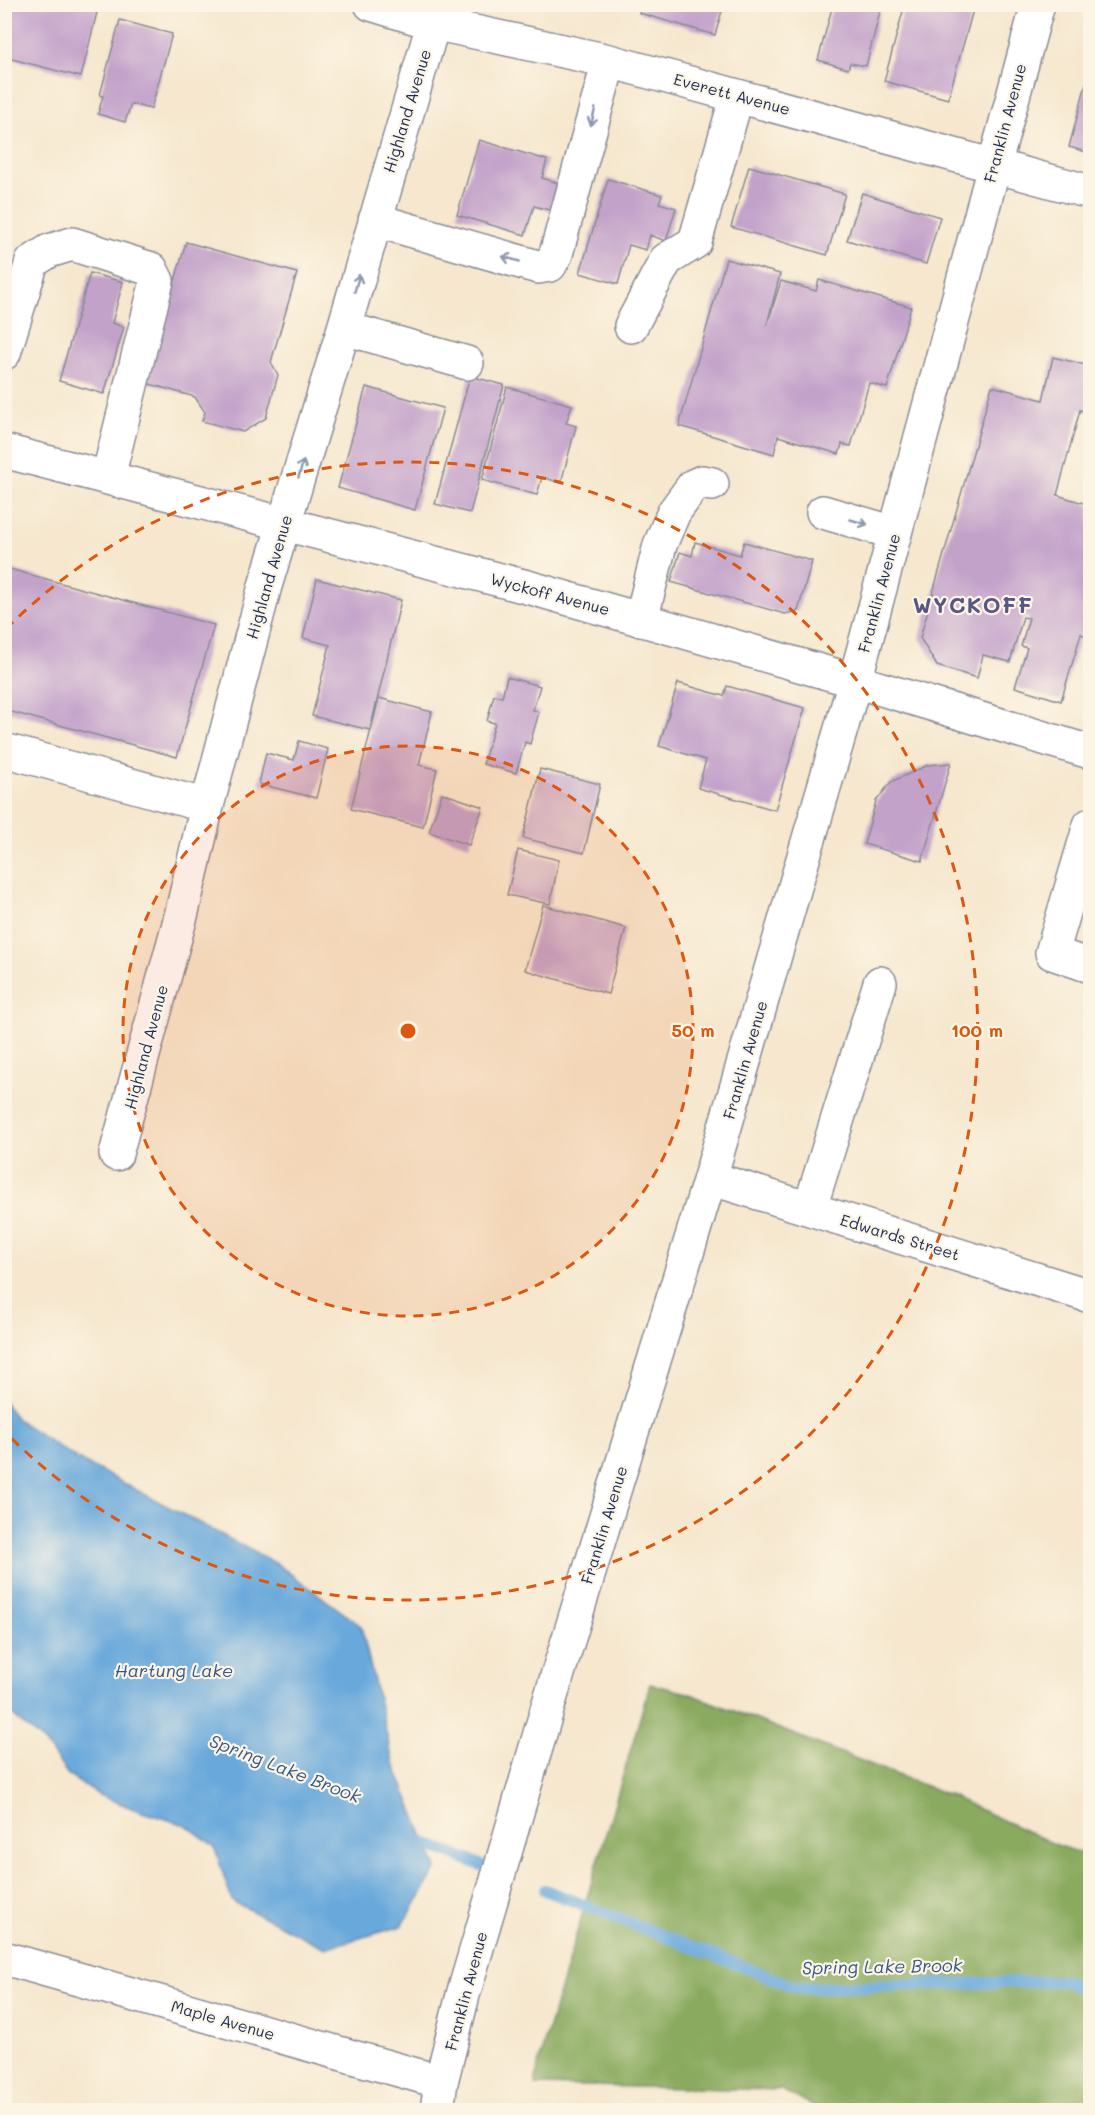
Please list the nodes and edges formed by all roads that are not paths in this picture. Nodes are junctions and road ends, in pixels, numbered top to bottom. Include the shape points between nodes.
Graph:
1 (371, 4) edge
2 (1038, 4) edge
3 (436, 14) edge
4 (609, 61) junction
5 (737, 96) junction
6 (993, 166) junction
7 (1090, 192) edge
8 (375, 220) junction
9 (631, 326) dead end
10 (345, 328) junction
11 (4, 352) edge
12 (467, 363) dead end
13 (4, 451) edge
14 (108, 477) junction
15 (712, 484) dead end
16 (823, 512) dead end
17 (284, 525) junction
18 (895, 533) junction
19 (641, 620) junction
20 (855, 681) junction
21 (4, 750) edge
22 (1090, 752) edge
23 (207, 806) junction
24 (1090, 825) edge
25 (1090, 966) edge
26 (880, 983) dead end
27 (116, 1154) dead end
28 (710, 1178) junction
29 (810, 1208) junction
30 (1090, 1296) edge
31 (4, 1958) edge
32 (439, 2096) edge

1 - 3 main road, Everett Avenue
2 - 6 main road, Franklin Avenue
3 - 4 main road, Everett Avenue
3 - 8 main road, Highland Avenue
4 - 5 main road, Everett Avenue
4 -> 8 main road via 550,265 538,267
5 - 6 main road, Everett Avenue
5 - 9 main road via 695,242 666,260
6 - 7 main road, Everett Avenue
6 - 18 main road, Franklin Avenue
10 -> 8 main road, Highland Avenue
10 - 12 main road
17 -> 10 main road, Highland Avenue
11 - 14 main road via 32,262 49,251 72,244 151,269 157,280
13 - 14 main road, Wyckoff Avenue
14 - 17 main road, Wyckoff Avenue
15 - 19 main road via 702,482 693,486 674,512 660,545
16 -> 18 main road
17 - 19 main road, Wyckoff Avenue
17 - 23 main road, Highland Avenue
18 - 20 main road, Franklin Avenue
19 - 20 main road, Wyckoff Avenue
20 - 22 main road, Wyckoff Avenue
20 - 28 main road, Franklin Avenue
21 - 23 main road
23 - 27 main road, Highland Avenue
24 - 25 main road via 1052,953
26 - 29 main road
28 - 29 main road, Edwards Street
28 - 32 main road, Franklin Avenue via 552,1693 463,1995
29 - 30 main road, Edwards Street
31 - 32 main road, Maple Avenue

